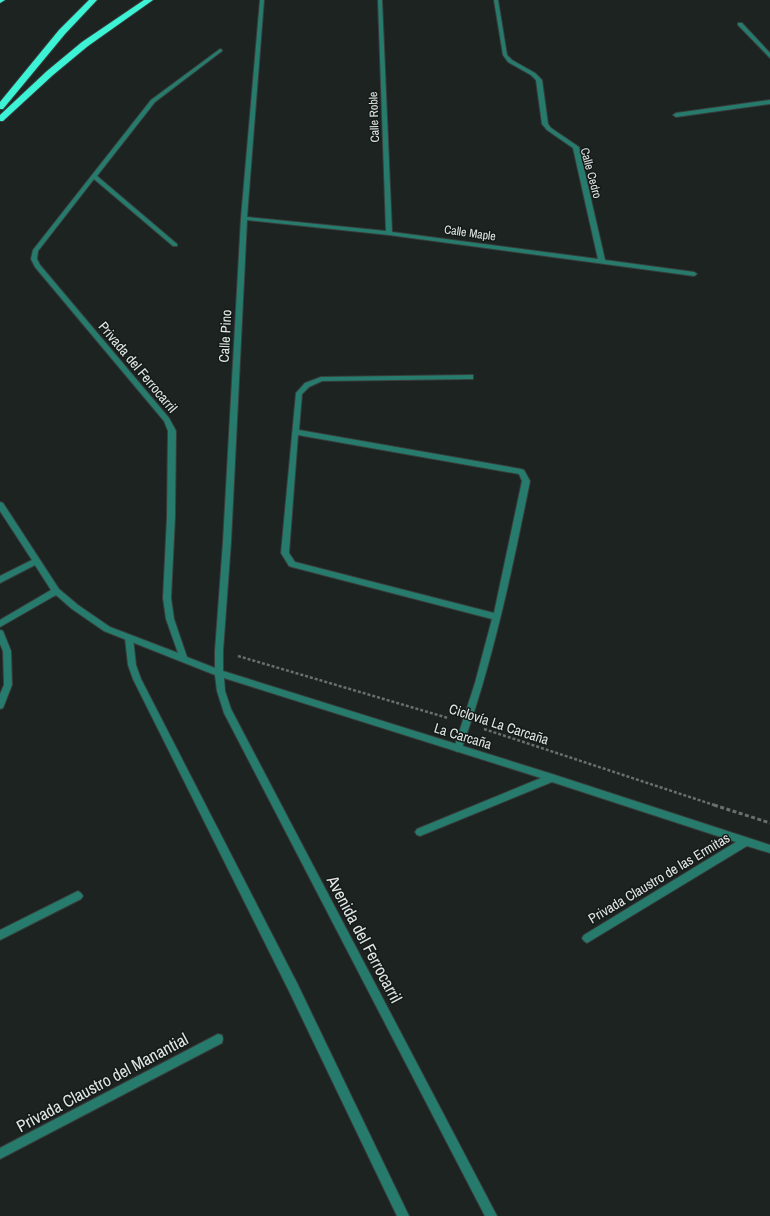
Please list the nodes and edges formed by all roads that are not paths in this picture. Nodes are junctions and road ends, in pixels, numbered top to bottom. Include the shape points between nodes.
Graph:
1 (93, 0) edge
2 (149, 0) edge
3 (262, 0) edge
4 (380, 0) edge
5 (496, 0) edge
6 (740, 24) dead end
7 (220, 50) dead end
8 (770, 56) edge
9 (770, 102) edge
10 (0, 107) edge
11 (676, 115) dead end
12 (0, 119) edge
13 (94, 176) junction
14 (244, 218) junction
15 (389, 233) junction
16 (175, 245) dead end
17 (602, 262) junction
18 (694, 274) dead end
19 (471, 378) dead end
20 (295, 432) junction
21 (0, 505) edge
22 (37, 561) junction
23 (0, 580) edge
24 (56, 591) junction
25 (496, 617) junction
26 (0, 624) edge
27 (0, 633) edge
28 (129, 638) junction
29 (184, 660) junction
30 (219, 673) junction
31 (0, 705) edge
32 (458, 748) junction
33 (552, 778) junction
34 (420, 832) dead end
35 (746, 841) junction
36 (770, 849) edge
37 (78, 896) dead end
38 (0, 935) edge
39 (587, 938) dead end
40 (218, 1039) dead end
41 (0, 1154) edge
42 (403, 1216) edge
43 (492, 1216) edge

1 - 10 highway via 62,32
2 - 12 highway via 85,44
3 - 14 street, Calle Pino
4 - 15 street, Calle Roble
5 - 17 street, Calle Cedro via 505,54 510,61 539,80 545,124 548,129 576,147
6 - 8 street
7 - 13 street, Privada del Ferrocarril via 153,101
9 - 11 street
13 - 16 street
13 - 29 street, Privada del Ferrocarril via 35,251 34,259 36,266 167,420 172,431 167,598 170,619
14 - 15 street, Calle Maple
14 - 30 street, Calle Pino
15 - 17 street, Calle Maple
17 - 18 street, Calle Maple
19 - 20 street via 321,378 307,385 299,393
20 - 25 street via 285,553 292,564
20 - 25 street via 521,472 526,481
21 - 22 street
22 - 23 street
22 - 24 street
24 - 26 street
24 - 28 street via 74,607 107,629
25 - 32 street via 468,724
27 - 31 street via 7,651 8,685
28 - 29 street, La Carcaña
28 - 42 street via 136,679 289,980
29 - 30 street, La Carcaña
30 - 32 street, La Carcaña
30 - 43 street, Avenida del Ferrocarril via 227,710
32 - 33 street, La Carcaña
33 - 34 street
33 - 35 street, La Carcaña
35 - 36 street, La Carcaña
35 - 39 street, Privada Claustro de las Ermitas
37 - 38 street
40 - 41 street, Privada Claustro del Manantial

